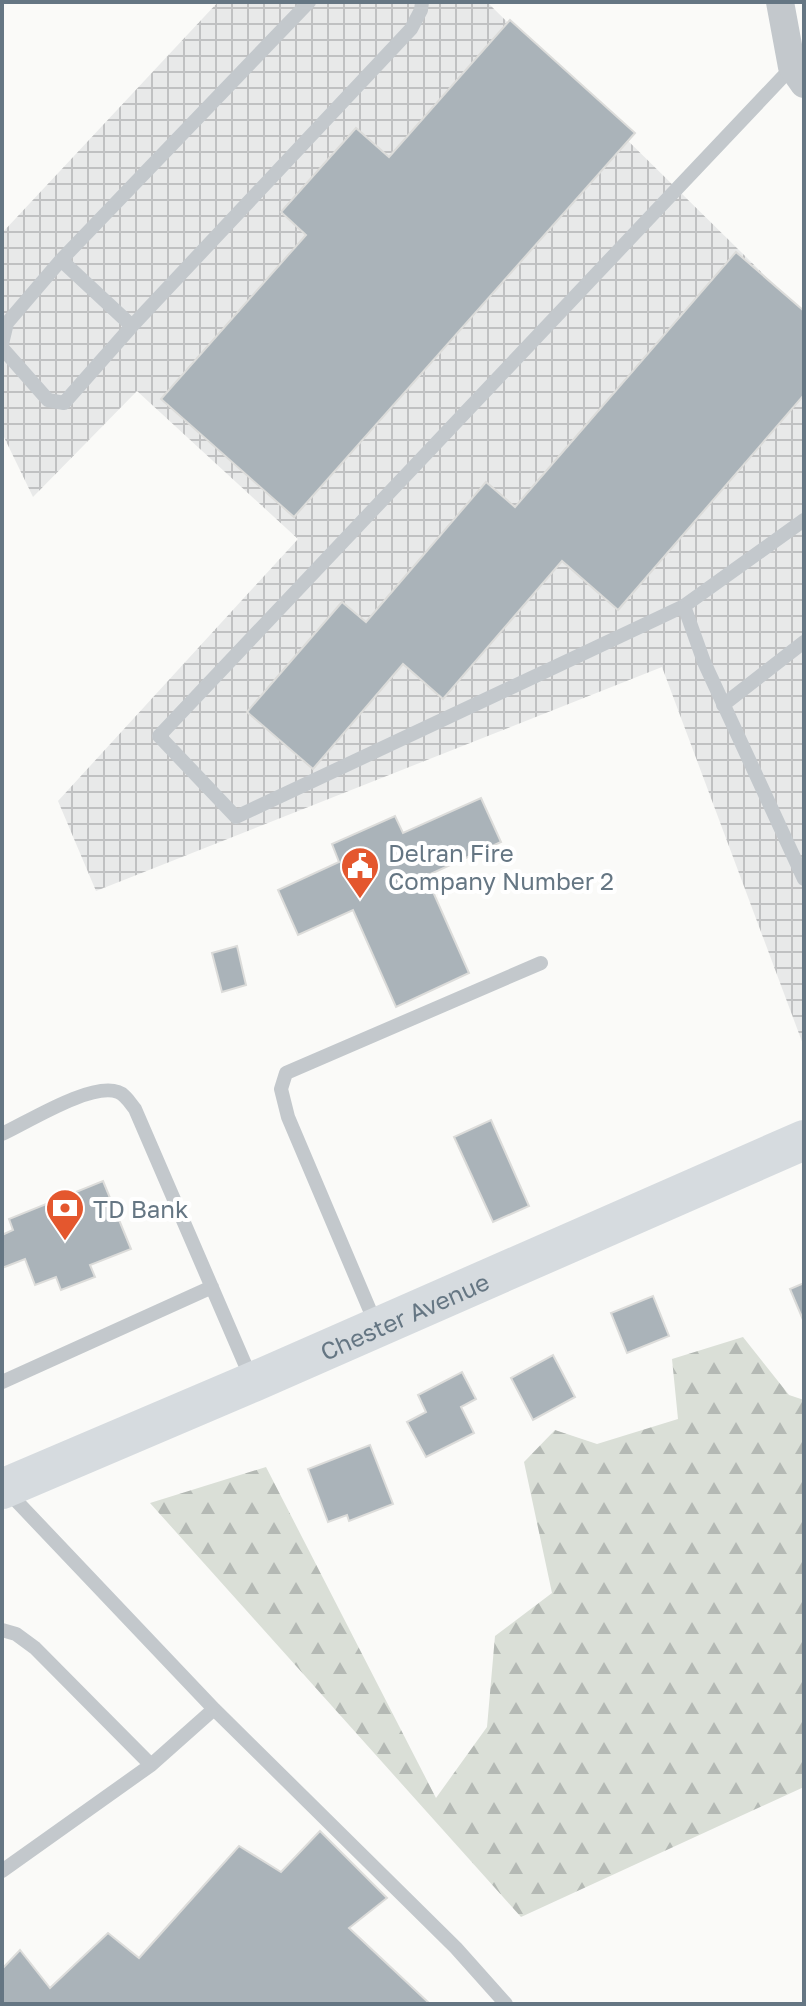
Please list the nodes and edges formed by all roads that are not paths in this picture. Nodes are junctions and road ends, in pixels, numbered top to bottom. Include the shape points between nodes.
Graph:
1 (309, 2) edge
2 (422, 2) edge
3 (780, 2) edge
4 (797, 2) edge
5 (804, 7) edge
6 (800, 69) edge
7 (61, 260) junction
8 (132, 326) junction
9 (2, 346) edge
10 (804, 520) edge
11 (684, 606) junction
12 (804, 642) edge
13 (723, 705) junction
14 (804, 879) edge
15 (541, 963) dead end
16 (2, 1134) edge
17 (804, 1140) edge
18 (212, 1287) junction
19 (377, 1328) junction
20 (2, 1382) edge
21 (253, 1382) junction
22 (3, 1486) edge
23 (2, 1630) edge
24 (214, 1709) junction
25 (151, 1765) junction
26 (2, 1871) edge
27 (506, 2004) edge

1 - 7 lane
2 - 8 lane via 411,29
3 - 6 street
4 - 5 street
6 - 11 lane via 159,736 236,817
7 - 8 lane
7 - 9 lane via 7,323
8 - 9 lane via 64,403 48,400
10 - 11 lane
11 - 13 lane
12 - 13 lane
13 - 14 lane
15 - 19 lane via 286,1073 281,1089 288,1117
16 - 18 lane via 86,1094 102,1089 120,1092 135,1109
17 - 19 street, Chester Avenue
18 - 20 lane
18 - 21 lane
19 - 21 street, Chester Avenue
21 - 22 street, Chester Avenue
22 - 24 lane
23 - 25 lane via 35,1648
24 - 25 lane
24 - 27 lane
25 - 26 lane

